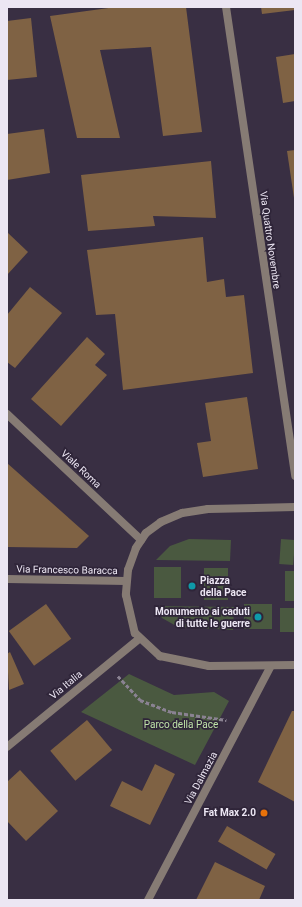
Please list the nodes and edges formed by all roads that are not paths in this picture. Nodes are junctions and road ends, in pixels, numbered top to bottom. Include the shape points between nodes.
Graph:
1 (226, 7) edge
2 (7, 414) edge
3 (295, 476) edge
4 (295, 508) edge
5 (141, 540) junction
6 (7, 579) edge
7 (126, 581) junction
8 (139, 639) junction
9 (295, 665) edge
10 (271, 666) junction
11 (7, 747) edge
12 (148, 900) edge

1 - 3 street, Via Quattro Novembre
2 - 5 street, Viale Roma
4 - 5 street via 182,513 161,522
5 - 7 street
6 - 7 street, Via Francesco Baracca
7 - 8 street via 129,619
8 - 10 street via 160,656 192,664
8 - 11 street, Via Italia
9 - 10 street
10 - 12 street, Via Dalmazia

